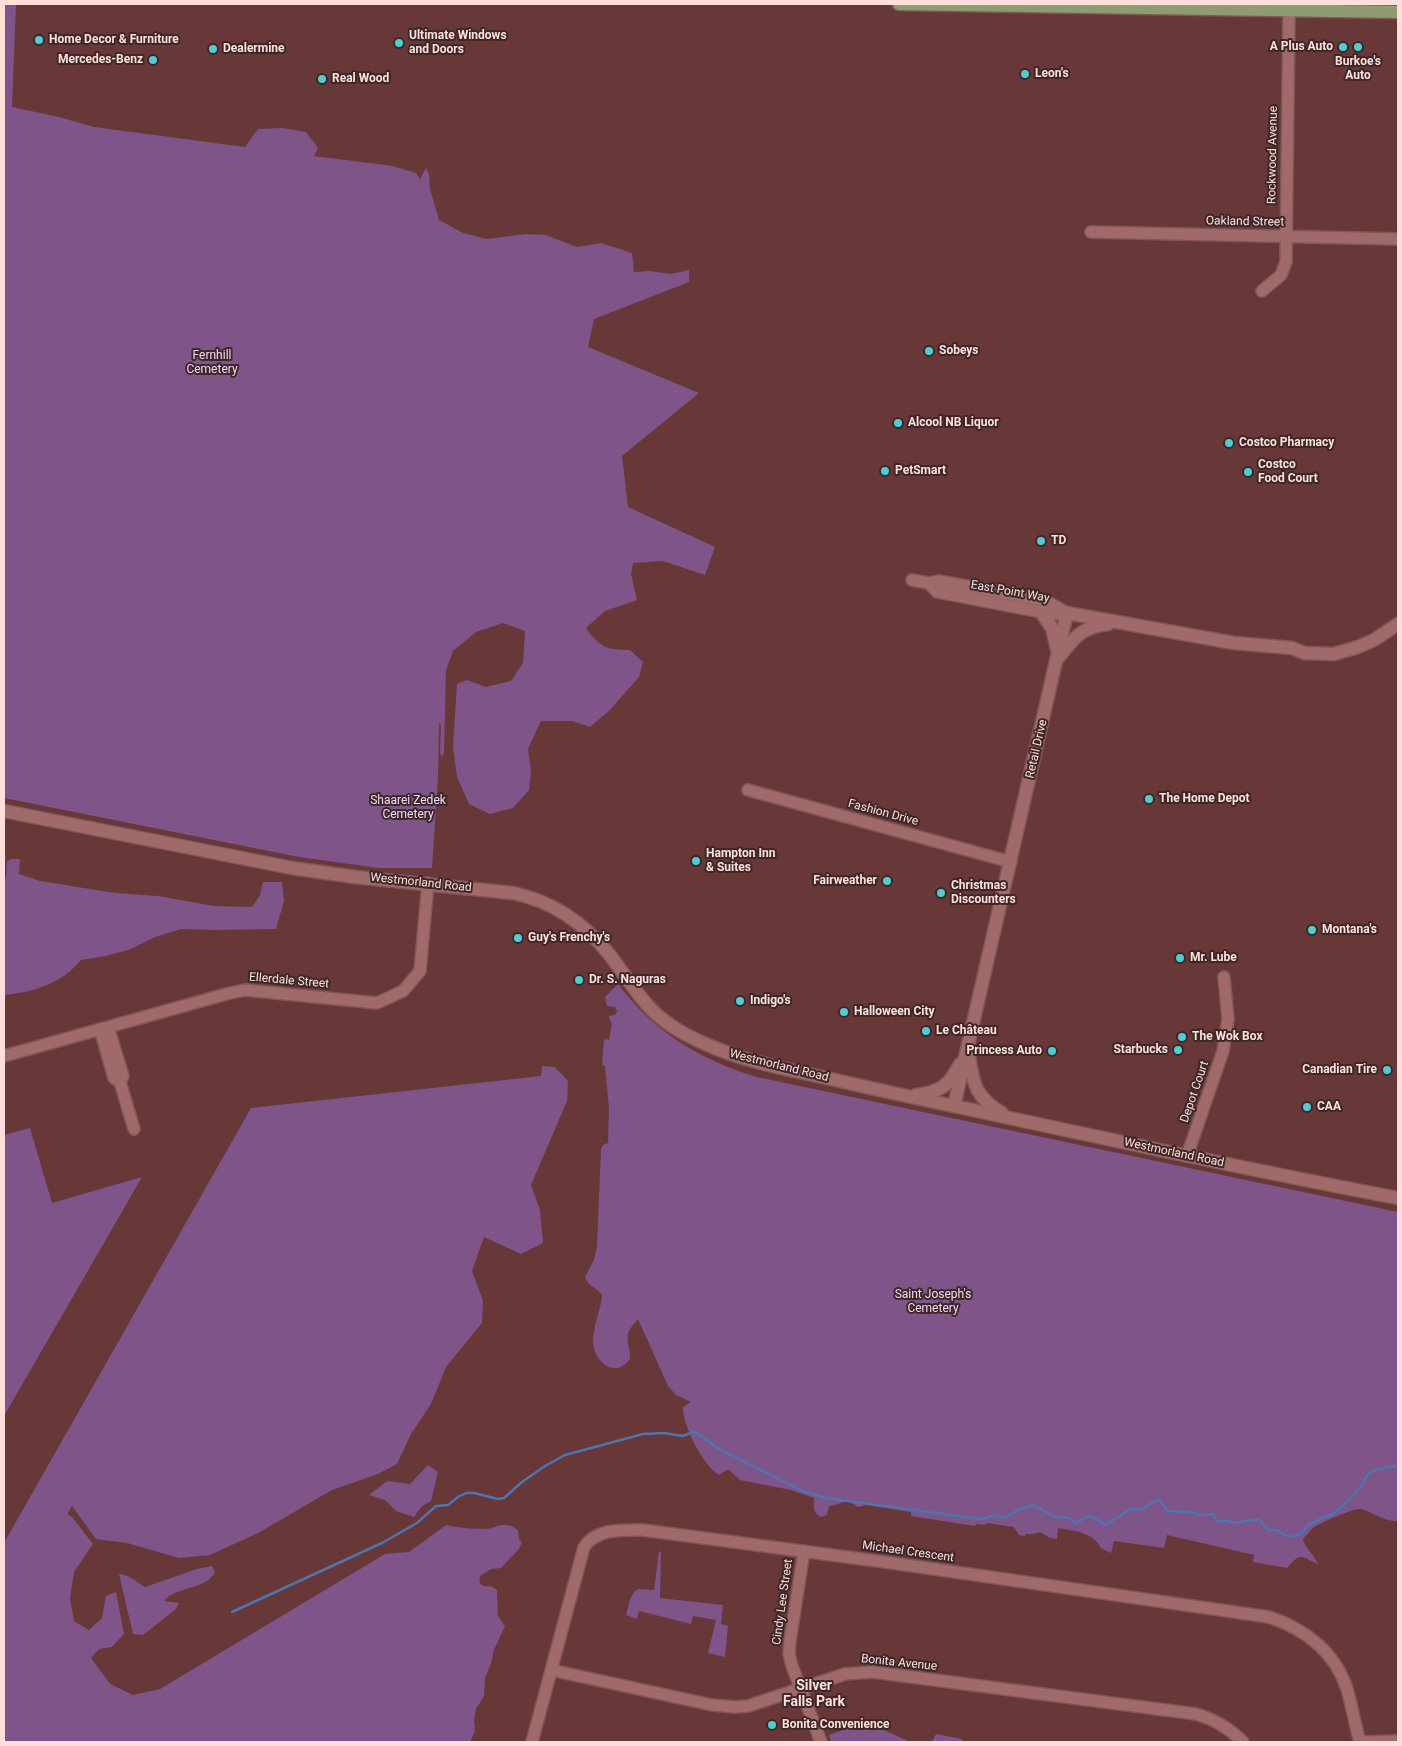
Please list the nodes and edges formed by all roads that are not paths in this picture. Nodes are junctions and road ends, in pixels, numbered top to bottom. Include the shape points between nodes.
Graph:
1 (899, 4) edge
2 (1289, 10) junction
3 (1398, 12) edge
4 (1091, 232) dead end
5 (1286, 236) junction
6 (1398, 239) edge
7 (1262, 291) dead end
8 (912, 580) dead end
9 (929, 583) junction
10 (1041, 612) junction
11 (1067, 613) junction
12 (1121, 623) junction
13 (1398, 624) edge
14 (1058, 659) junction
15 (748, 790) dead end
16 (4, 811) edge
17 (1011, 862) junction
18 (428, 884) junction
19 (1224, 977) dead end
20 (104, 1028) junction
21 (967, 1049) junction
22 (4, 1056) edge
23 (907, 1096) junction
24 (954, 1106) junction
25 (1013, 1119) junction
26 (134, 1129) dead end
27 (1187, 1156) junction
28 (1398, 1198) edge
29 (804, 1551) junction
30 (551, 1670) junction
31 (800, 1688) junction
32 (1398, 1741) edge
33 (532, 1742) edge
34 (821, 1742) edge
35 (1243, 1742) edge
36 (1360, 1742) edge

1 - 2 main road
2 - 3 main road
2 - 5 street, Rockwood Avenue
4 - 5 street, Oakland Street
5 - 6 street, Oakland Street
5 - 7 street, Rockwood Avenue via 1283,271
8 - 9 street, East Point Way
9 - 10 street, East Point Way via 937,592
9 - 11 street, East Point Way via 939,580 1046,601
10 - 11 street, East Point Way
10 - 14 street via 1055,636
11 - 12 street
11 - 14 street, Retail Drive
12 - 13 street via 1234,643 1292,648 1334,647 1341,651 1366,644
12 - 14 street via 1092,626 1080,632
14 - 17 street, Retail Drive
15 - 17 street, Fashion Drive
16 - 18 street, Westmorland Road via 292,868
17 - 21 street, Retail Drive
18 - 20 street, Ellerdale Street via 420,971 402,991 377,1003 244,990
18 - 23 street, Westmorland Road via 518,894 542,901 565,913 608,953 651,1009 686,1036 740,1058
19 - 27 street, Depot Court via 1228,1019 1223,1051
20 - 22 street, Ellerdale Street
20 - 26 street via 114,1078 120,1082
21 - 23 street via 945,1086 935,1092
21 - 24 street, Retail Drive
21 - 25 street via 977,1091 993,1108
23 - 24 street, Westmorland Road
24 - 25 street, Westmorland Road
25 - 27 street, Westmorland Road
27 - 28 street, Westmorland Road
29 - 30 street, Michael Crescent via 652,1530 616,1531 596,1536 586,1543 581,1554
29 - 31 street, Cindy Lee Street via 789,1648
29 - 36 street, Michael Crescent via 1276,1619 1301,1630 1333,1662 1347,1689
30 - 31 street, Bonita Avenue via 734,1707 748,1706
30 - 33 street, Michael Crescent
31 - 34 street, Cindy Lee Street
31 - 35 street, Bonita Avenue via 845,1674 872,1672 1196,1714 1222,1725
32 - 36 street

